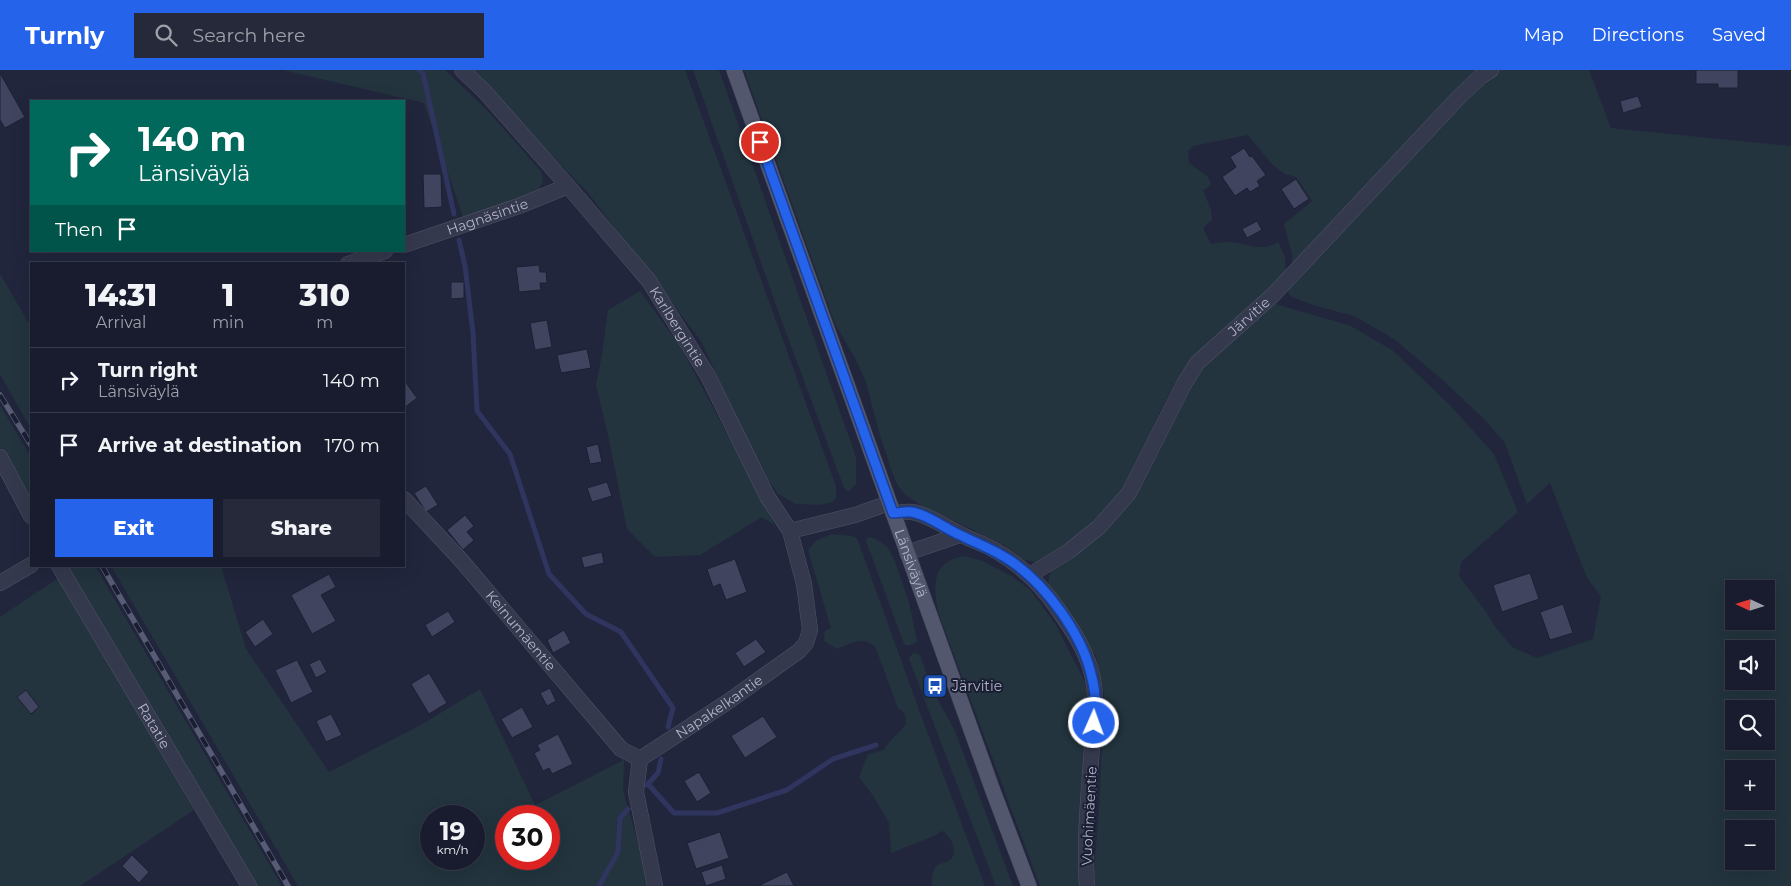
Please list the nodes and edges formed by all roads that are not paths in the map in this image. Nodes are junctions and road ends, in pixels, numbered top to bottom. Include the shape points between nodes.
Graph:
1 (462, 70) edge
2 (734, 70) edge
3 (1491, 70) edge
4 (568, 186) junction
5 (405, 245) edge
6 (382, 252) edge
7 (354, 262) edge
8 (0, 457) edge
9 (405, 500) edge
10 (891, 508) junction
11 (30, 514) edge
12 (790, 531) junction
13 (960, 535) junction
14 (907, 553) junction
15 (30, 567) edge
16 (60, 567) edge
17 (1030, 575) junction
18 (0, 583) edge
19 (640, 760) junction
20 (249, 886) edge
21 (655, 886) edge
22 (1029, 886) edge
23 (1087, 886) edge

1 - 4 street, Karlbergintie
2 - 10 main road, Länsiväylä
3 - 17 street, Järvitie via 1459,97 1273,295 1197,363 1129,493 1099,527
4 - 5 street, Hagnäsintie
4 - 12 street, Karlbergintie via 649,281 708,376 767,496
6 - 7 street
8 - 11 street
9 - 19 street, Keinumäentie via 461,560 621,749
10 - 12 street
10 - 13 street, Vuohimäentie via 929,518
10 - 14 main road, Länsiväylä
12 - 19 street, Napakelkantie via 808,610 810,630 806,643 726,703
13 - 14 street
13 - 17 street, Vuohimäentie via 984,545
14 - 22 main road, Länsiväylä
15 - 18 street
16 - 20 street, Ratatie
17 - 23 street, Vuohimäentie via 1068,623 1085,653 1092,677 1096,704 1086,822
19 - 21 street via 636,792

